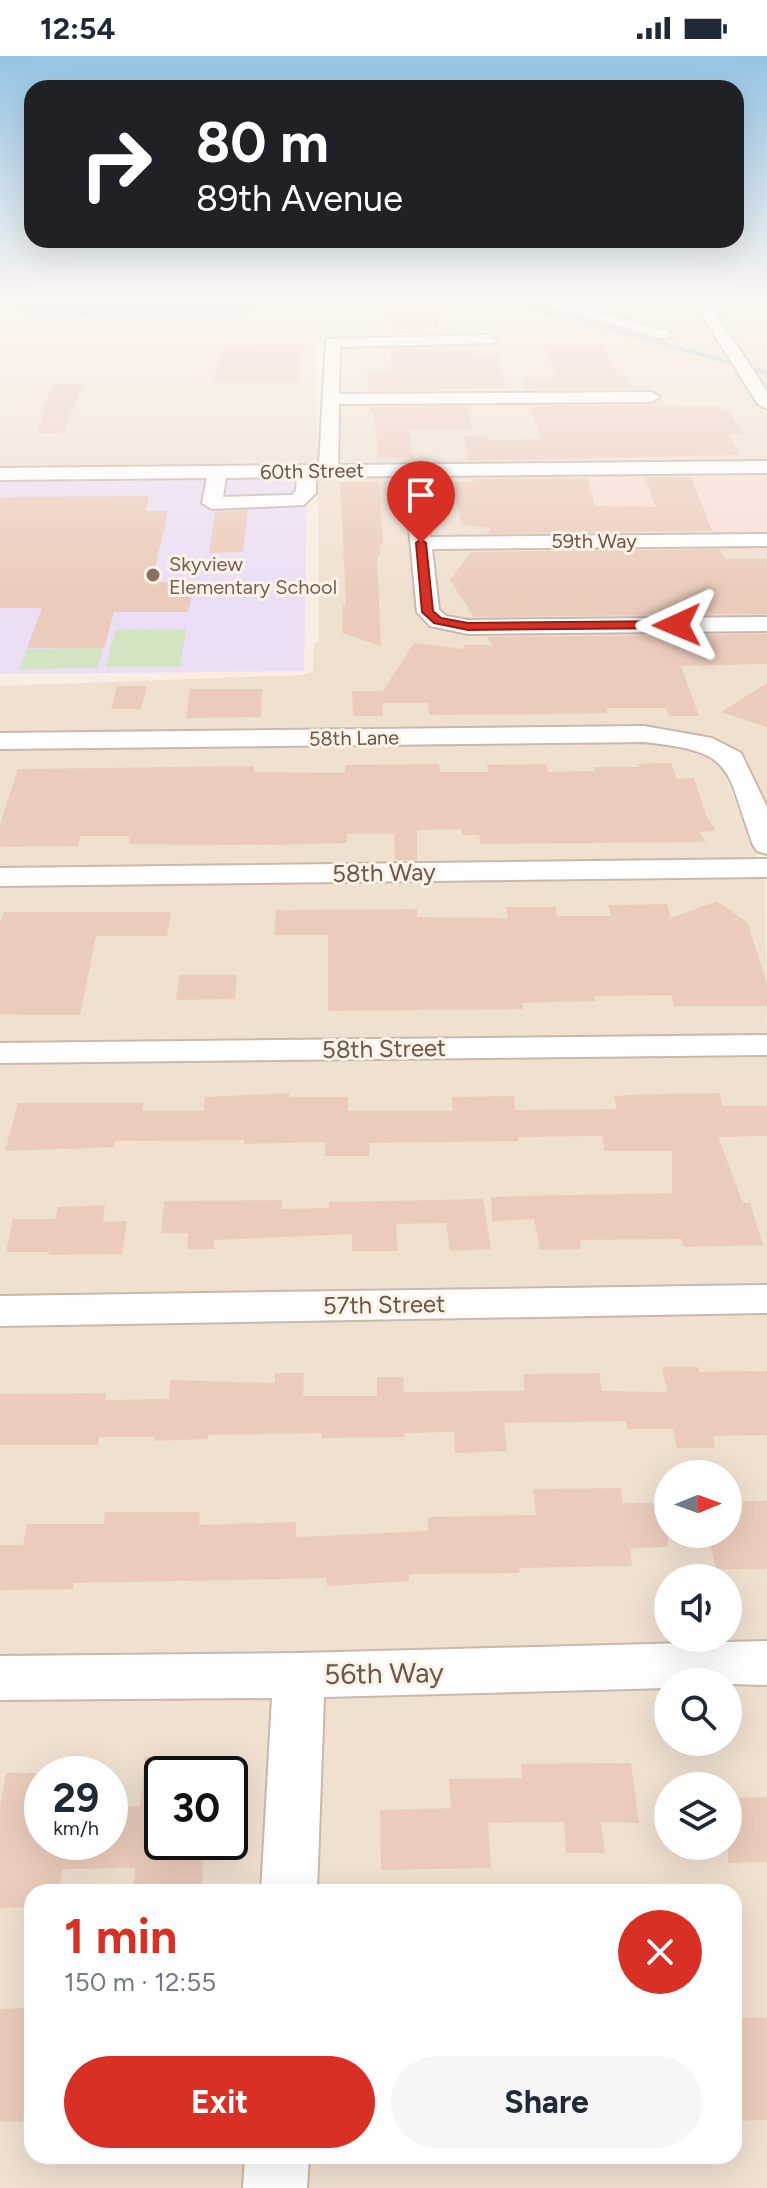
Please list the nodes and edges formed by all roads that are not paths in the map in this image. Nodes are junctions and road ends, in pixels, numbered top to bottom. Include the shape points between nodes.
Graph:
1 (330, 394) edge
2 (651, 397) dead end
3 (330, 399) junction
4 (767, 467) edge
5 (413, 470) junction
6 (318, 471) junction
7 (184, 472) junction
8 (218, 472) junction
9 (128, 473) junction
10 (0, 474) edge
11 (0, 492) edge
12 (212, 503) junction
13 (767, 540) edge
14 (421, 543) junction
15 (767, 624) edge
16 (0, 741) edge
17 (767, 845) edge
18 (767, 868) edge
19 (0, 877) edge
20 (767, 1045) edge
21 (0, 1053) edge
22 (767, 1299) edge
23 (0, 1311) edge
24 (767, 1663) edge
25 (299, 1675) junction
26 (0, 1678) edge
27 (289, 1884) edge
28 (276, 2164) edge
29 (275, 2188) edge

1 - 3 street
2 - 3 street
3 - 6 street
4 - 5 street, 60th Street
5 - 6 street, 60th Street
5 - 14 street
6 - 8 street, 60th Street
6 - 12 street via 297,501
7 - 8 street, 60th Street
7 - 9 street, 60th Street
7 - 12 street via 185,499
8 - 12 street
9 - 10 street, 60th Street
9 - 11 street via 124,483 109,489
13 - 14 street, 59th Way
14 - 15 street via 428,612 438,621 468,627
16 - 17 street, 58th Lane via 644,734 708,744 732,758
18 - 19 street, 58th Way
20 - 21 street, 58th Street
22 - 23 street, 57th Street
24 - 25 street, 56th Way
25 - 26 street, 56th Way
25 - 27 street
28 - 29 street

